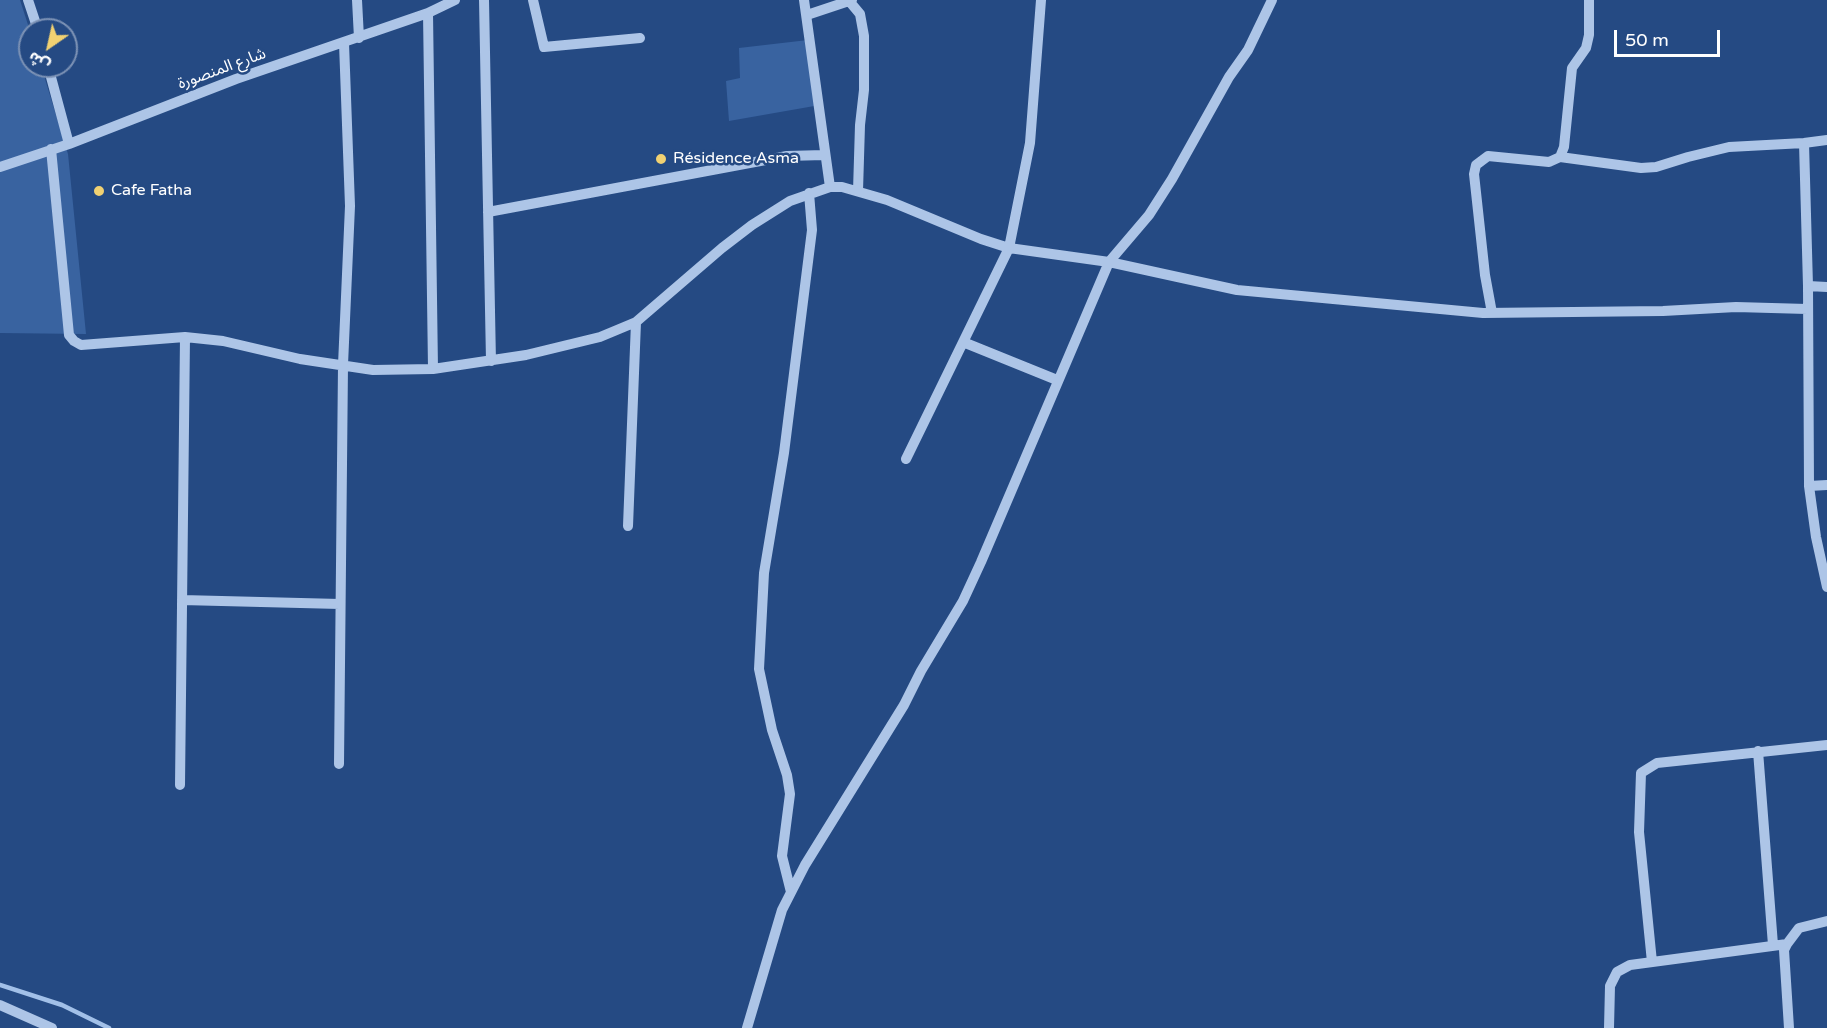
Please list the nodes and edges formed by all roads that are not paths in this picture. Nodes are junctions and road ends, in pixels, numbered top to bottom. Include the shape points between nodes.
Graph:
1 (28, 0) edge
2 (357, 0) edge
3 (455, 0) edge
4 (484, 0) edge
5 (533, 0) edge
6 (804, 0) edge
7 (1041, 0) edge
8 (1272, 0) edge
9 (1589, 0) edge
10 (851, 1) edge
11 (428, 13) junction
12 (807, 15) junction
13 (34, 18) edge
14 (359, 38) junction
15 (640, 38) dead end
16 (344, 43) junction
17 (51, 78) edge
18 (1827, 140) edge
19 (1804, 143) junction
20 (69, 144) junction
21 (51, 149) junction
22 (824, 155) junction
23 (1560, 157) junction
24 (0, 167) edge
25 (830, 187) junction
26 (858, 191) junction
27 (810, 193) junction
28 (488, 212) junction
29 (1009, 248) junction
30 (1108, 262) junction
31 (1808, 286) junction
32 (1827, 287) edge
33 (1808, 309) junction
34 (1492, 313) junction
35 (636, 322) junction
36 (185, 337) junction
37 (963, 342) junction
38 (492, 361) junction
39 (343, 365) junction
40 (433, 369) junction
41 (1057, 380) junction
42 (906, 459) dead end
43 (1827, 485) edge
44 (1809, 486) junction
45 (628, 526) dead end
46 (1827, 587) edge
47 (182, 600) junction
48 (340, 604) junction
49 (1827, 745) edge
50 (1758, 751) junction
51 (339, 764) dead end
52 (180, 785) dead end
53 (791, 892) junction
54 (1827, 921) edge
55 (1787, 944) junction
56 (1773, 945) junction
57 (1652, 962) junction
58 (0, 1005) edge
59 (52, 1028) edge
60 (747, 1028) edge
61 (1609, 1028) edge
62 (1789, 1028) edge

1 - 13 street
2 - 14 street
3 - 11 street, شارع المنصورة
4 - 28 street
5 - 15 street via 544,47
6 - 12 street
7 - 29 street via 1030,143
8 - 30 street via 1248,50 1172,179 1149,215
9 - 23 street via 1589,35 1586,48 1572,68
10 - 12 street
10 - 26 street via 860,14 864,36
11 - 14 street, شارع المنصورة
11 - 40 street
12 - 22 street
14 - 16 street, شارع المنصورة
16 - 20 street, شارع المنصورة via 236,79
16 - 39 street via 350,206
17 - 20 street
18 - 19 street
19 - 23 street via 1729,147 1641,168
19 - 31 street
20 - 21 street, شارع المنصورة
21 - 24 street, شارع المنصورة
21 - 36 street via 69,335 81,345
22 - 25 street
22 - 28 street via 787,156
23 - 34 street via 1549,162 1488,156 1476,165
25 - 26 street
25 - 27 street
26 - 29 street
27 - 35 street via 752,225
27 - 53 street via 812,230 764,573 759,669 772,730 787,775 789,794 782,856
28 - 38 street
29 - 30 street
29 - 37 street
30 - 34 street via 1236,290
30 - 41 street
31 - 32 street
31 - 33 street
33 - 34 street
33 - 44 street
35 - 38 street via 600,337
35 - 45 street
36 - 39 street
36 - 47 street
37 - 41 street
37 - 42 street
38 - 40 street
39 - 40 street via 373,370
39 - 48 street
41 - 53 street via 963,601
43 - 44 street
44 - 46 street
47 - 48 street
47 - 52 street
48 - 51 street
49 - 50 street
50 - 56 street
50 - 57 street via 1657,763 1641,773 1639,832
53 - 60 street via 782,910
54 - 55 street via 1799,928
55 - 56 street
55 - 62 street via 1784,950
56 - 57 street
57 - 61 street via 1630,965 1617,972 1610,986
58 - 59 street

